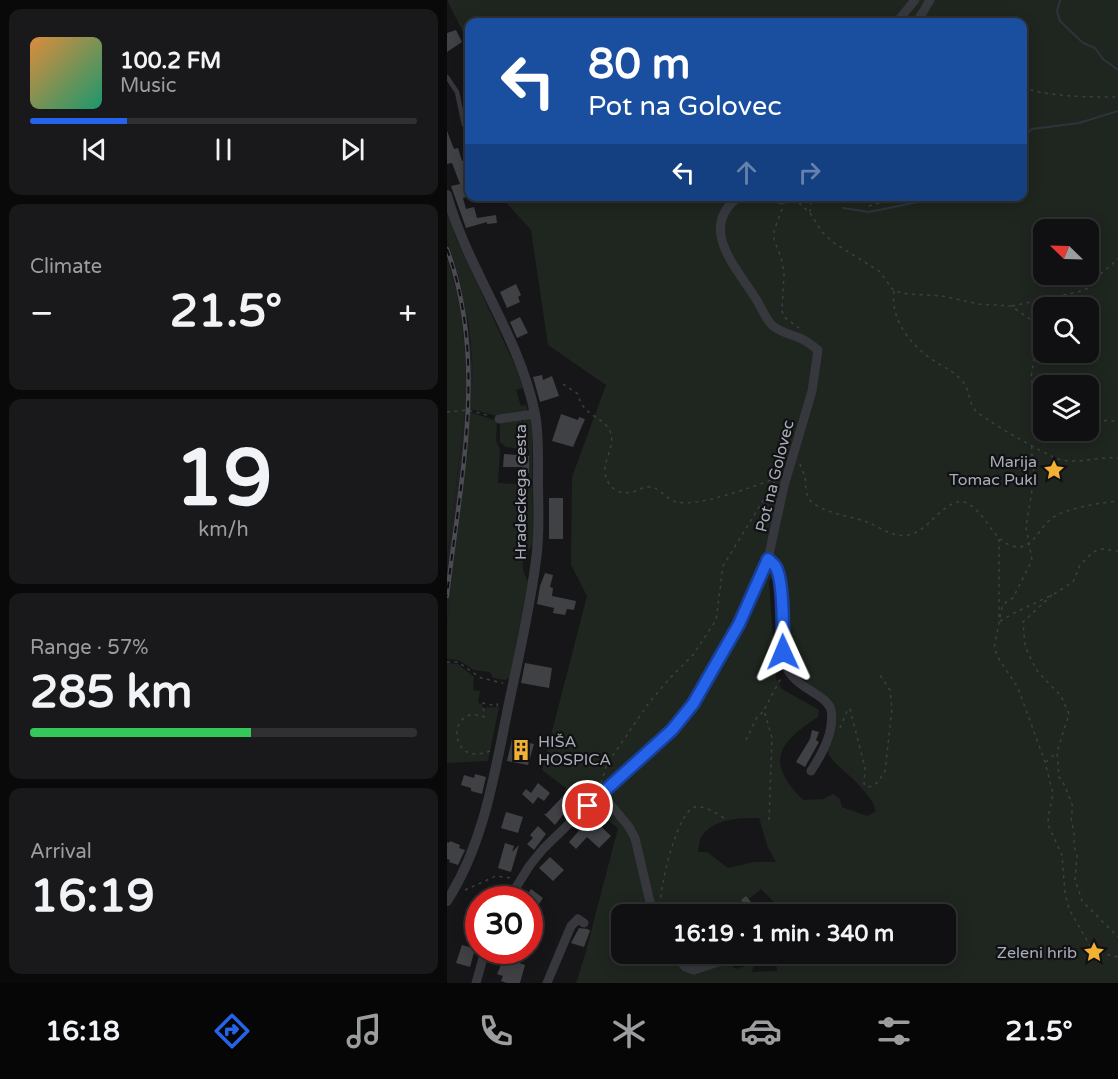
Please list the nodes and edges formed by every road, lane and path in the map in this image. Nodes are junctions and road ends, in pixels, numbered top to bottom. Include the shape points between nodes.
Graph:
1 (915, 0) edge
2 (930, 0) edge
3 (900, 18) edge
4 (919, 18) edge
5 (447, 77) edge
6 (1027, 89) edge
7 (1118, 97) edge
8 (465, 124) edge
9 (447, 195) edge
10 (734, 201) edge
11 (799, 201) edge
12 (811, 201) edge
13 (886, 201) edge
14 (782, 204) dead end
15 (869, 206) dead end
16 (810, 213) junction
17 (1118, 259) edge
18 (894, 291) junction
19 (1011, 306) junction
20 (804, 340) junction
21 (563, 384) dead end
22 (1033, 385) edge
23 (447, 412) edge
24 (534, 414) junction
25 (523, 416) junction
26 (499, 419) joint
27 (1099, 420) edge
28 (1118, 421) edge
29 (1032, 446) junction
30 (522, 451) dead end
31 (1118, 458) edge
32 (799, 463) dead end
33 (781, 472) dead end
34 (775, 479) junction
35 (1118, 501) edge
36 (999, 537) junction
37 (1031, 543) junction
38 (1118, 551) edge
39 (768, 559) junction
40 (1052, 595) junction
41 (1000, 622) junction
42 (447, 662) edge
43 (786, 666) junction
44 (878, 672) dead end
45 (512, 685) junction
46 (498, 703) dead end
47 (764, 710) junction
48 (837, 736) dead end
49 (746, 740) dead end
50 (491, 751) dead end
51 (1057, 752) junction
52 (1045, 762) junction
53 (811, 771) dead end
54 (600, 796) junction
55 (725, 819) dead end
56 (769, 820) dead end
57 (521, 879) junction
58 (517, 886) edge
59 (459, 893) dead end
60 (447, 901) edge
61 (655, 904) edge
62 (658, 904) edge
63 (584, 923) dead end
64 (1118, 937) edge
65 (1118, 957) edge
66 (481, 964) edge
67 (683, 964) edge
68 (712, 964) edge
69 (476, 983) edge
70 (547, 983) edge

1 - 3 street
2 - 4 street
5 - 8 lane via 457,92
6 - 7 path via 1078,97
9 - 24 street, Hradeckega cesta via 461,238 521,369
10 - 20 street via 721,217 722,243 773,326
11 - 16 path
12 - 16 path
13 - 15 path
14 - 20 path via 774,231 784,274 782,311 804,334
16 - 18 path via 822,232 879,271
17 - 19 path via 1097,276 1091,287
18 - 19 path
18 - 29 path via 892,302 904,334 923,353 962,380 979,414
19 - 22 path via 1033,321 1038,332
20 - 39 street, Pot na Golovec via 818,350 812,391 784,486
21 - 34 path via 578,394 580,404 612,434 605,473 615,490 624,493 651,487 678,503 712,499
23 - 26 path via 474,411
24 - 25 street
24 - 45 street, Hradeckega cesta via 538,546
25 - 26 street
25 - 30 path
27 - 28 path
29 - 31 path via 1060,459
29 - 37 path via 1034,478 1026,526
32 - 36 path via 808,498 813,503 885,531 909,535 922,529 946,507 961,501 973,507
33 - 34 path
34 - 54 path via 723,566 715,620 693,655 648,704 607,764
35 - 37 path via 1060,513
36 - 37 path via 1021,548
36 - 41 path
37 - 41 path via 1032,560 1014,598 1002,607
38 - 40 path via 1093,552 1080,565 1073,582
39 - 43 street via 779,573
39 - 54 street, Pot na Golovec via 739,624 693,704 672,730
40 - 41 path
40 - 51 path via 1022,627 1025,646 1038,672 1067,706 1069,714
41 - 52 path via 994,648 1017,688
42 - 45 path via 457,662 486,680
43 - 47 path
43 - 53 street via 795,679 826,701 831,710 826,744
44 - 48 path via 890,690 893,709 885,771 878,782 868,787 864,784 865,768 850,709
45 - 60 street, Hradeckega cesta via 473,851
46 - 50 path via 483,703 484,717 465,717 455,731 456,744 467,754
47 - 49 path
47 - 56 path via 773,738
51 - 52 path
51 - 64 path via 1059,777 1073,807 1075,879 1082,901
52 - 65 path via 1053,794 1049,827 1062,855 1069,909 1093,951
54 - 57 street, Pot na Golovec via 543,849
54 - 61 street via 635,838
55 - 62 path via 700,807 688,811 670,851
57 - 58 street, Pot na Golovec
57 - 59 path via 496,876
63 - 70 street via 578,919 571,926
66 - 69 street
67 - 68 street via 694,970

